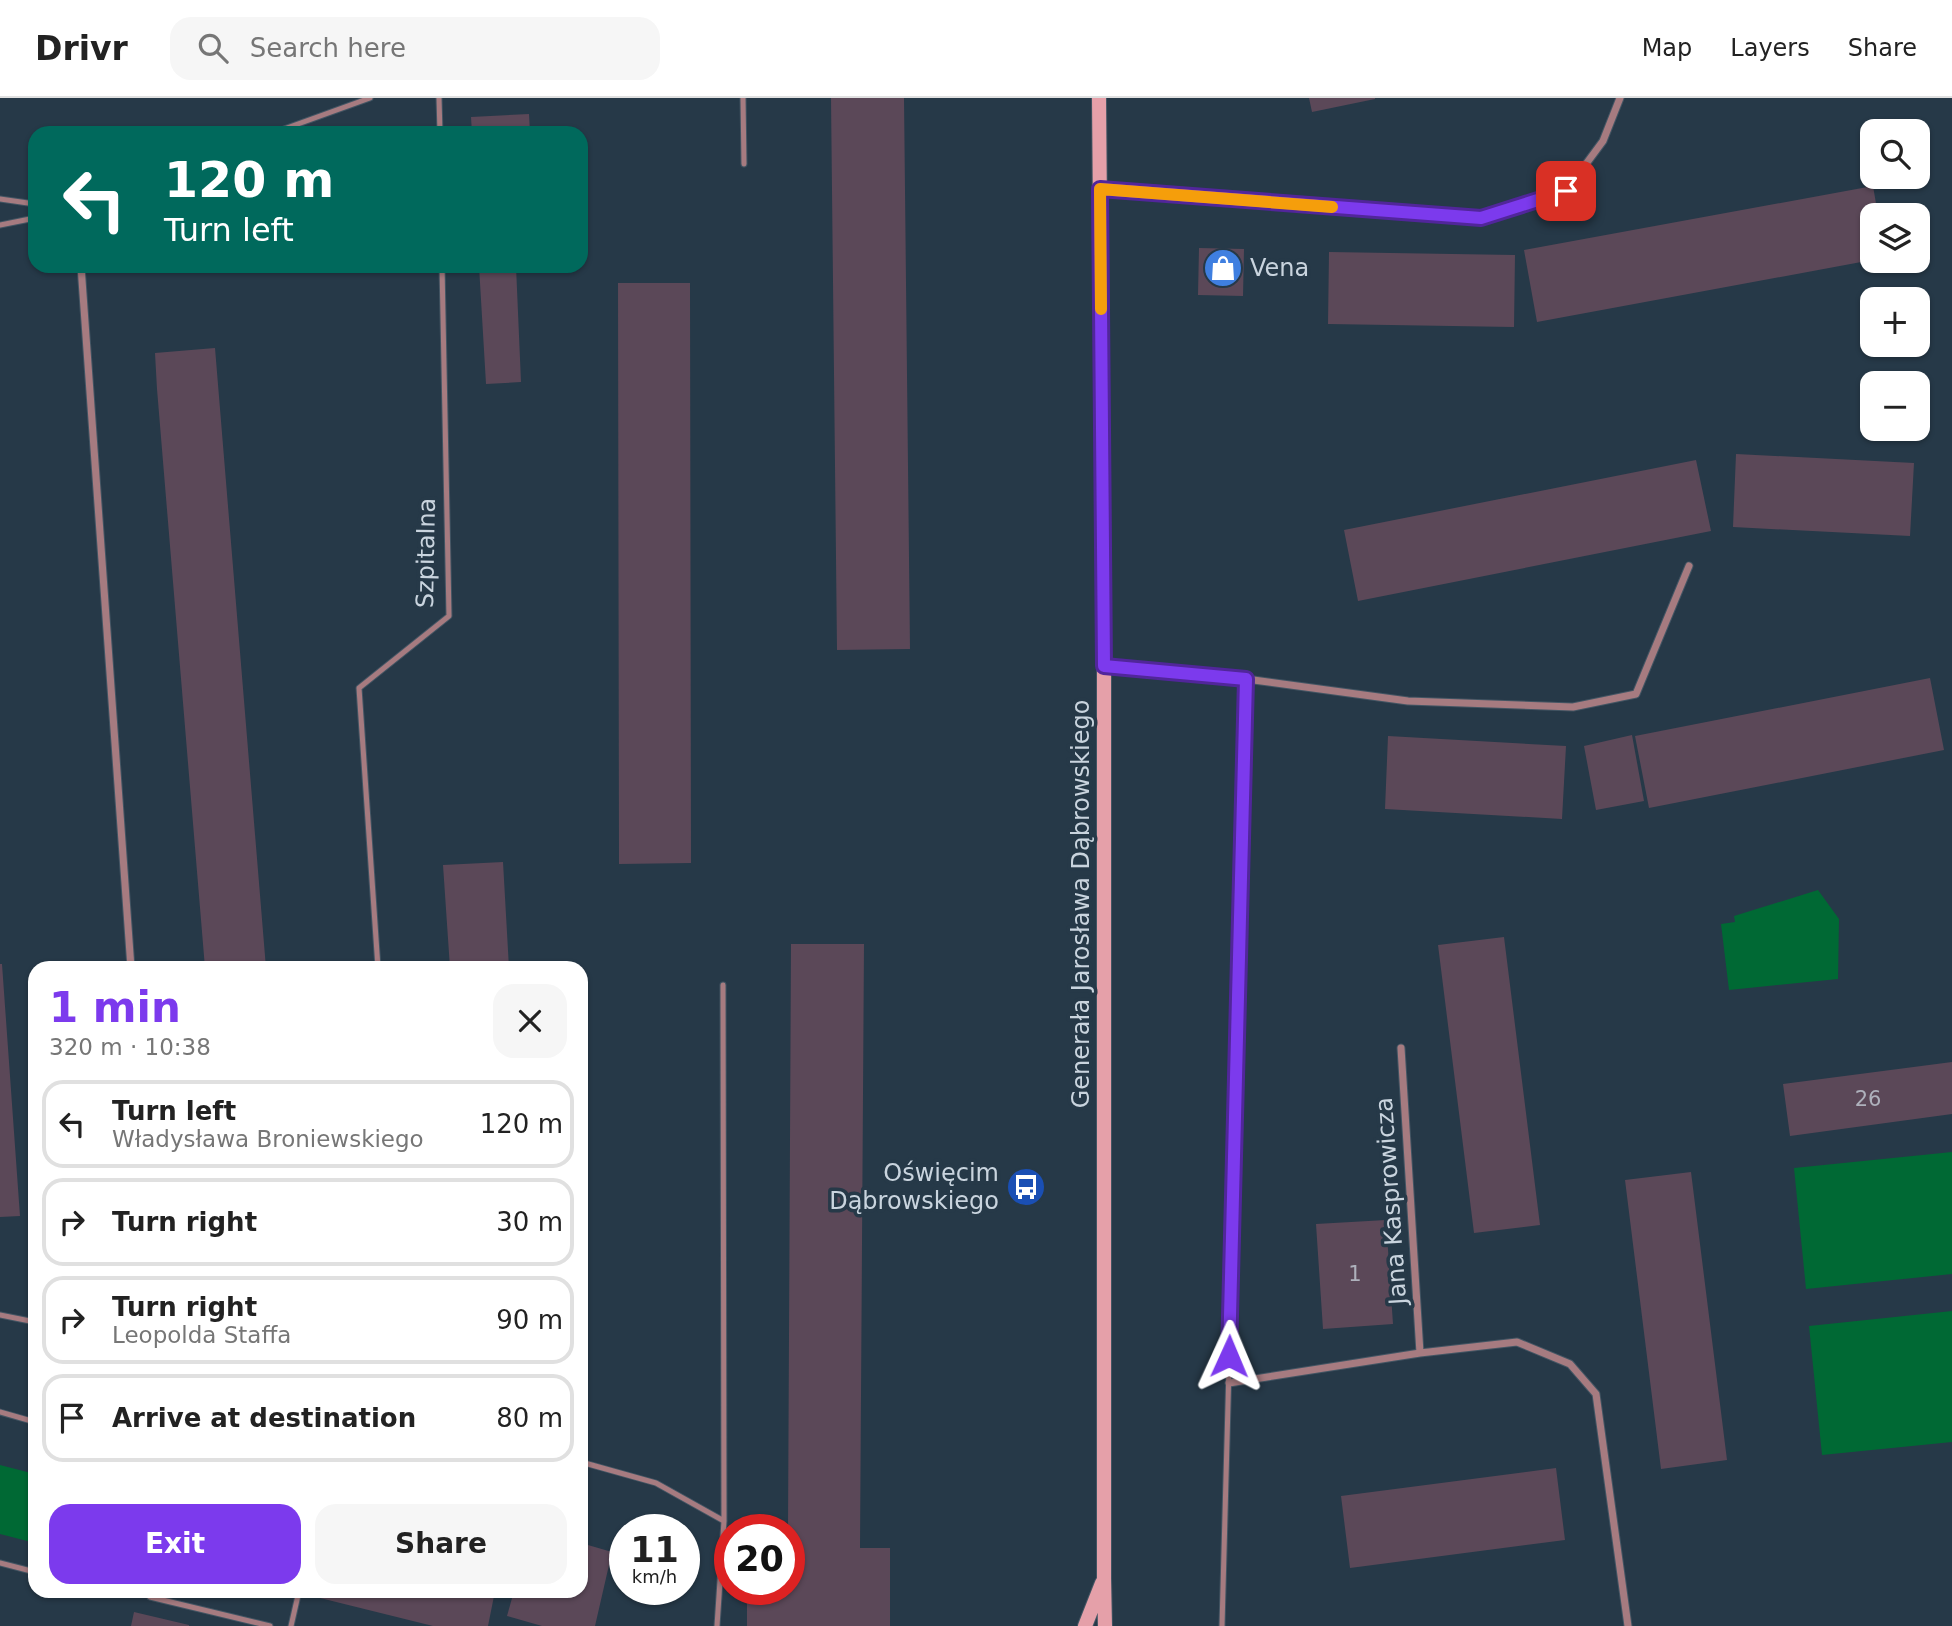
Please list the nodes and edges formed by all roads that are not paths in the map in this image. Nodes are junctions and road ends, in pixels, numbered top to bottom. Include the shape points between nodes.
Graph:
1 (370, 98) edge
2 (439, 98) edge
3 (743, 98) edge
4 (1099, 98) edge
5 (1620, 98) edge
6 (293, 126) edge
7 (440, 126) edge
8 (744, 164) dead end
9 (1100, 189) junction
10 (0, 199) edge
11 (28, 203) edge
12 (28, 219) edge
13 (0, 225) edge
14 (81, 273) edge
15 (442, 273) edge
16 (1689, 566) dead end
17 (1104, 666) junction
18 (1246, 679) junction
19 (131, 961) edge
20 (378, 961) edge
21 (723, 985) dead end
22 (1401, 1048) dead end
23 (0, 1315) edge
24 (28, 1321) edge
25 (1420, 1353) junction
26 (1228, 1383) junction
27 (0, 1412) edge
28 (28, 1420) edge
29 (588, 1464) edge
30 (724, 1514) edge
31 (714, 1515) edge
32 (0, 1563) edge
33 (28, 1570) edge
34 (1104, 1578) junction
35 (154, 1598) edge
36 (297, 1598) edge
37 (718, 1605) edge
38 (270, 1626) edge
39 (291, 1626) edge
40 (717, 1626) edge
41 (1085, 1626) edge
42 (1105, 1626) edge
43 (1222, 1626) edge
44 (1628, 1626) edge

1 - 6 lane
2 - 7 lane
3 - 8 lane
4 - 9 street, Generała Jarosława Dąbrowskiego
5 - 9 street via 1603,141 1566,191 1481,218
9 - 17 street, Generała Jarosława Dąbrowskiego
10 - 11 lane
12 - 13 lane
14 - 19 street
15 - 20 lane, Szpitalna via 449,616 359,688
16 - 18 street via 1636,694 1573,707 1408,701
17 - 18 street
17 - 34 street, Generała Jarosława Dąbrowskiego
18 - 26 lane
21 - 30 lane
22 - 25 street, Jana Kasprowicza
23 - 24 lane
25 - 26 street
25 - 44 street via 1517,1342 1570,1364 1596,1394
26 - 43 lane
27 - 28 lane
29 - 31 lane via 656,1483
32 - 33 lane
34 - 41 street
34 - 42 street, Generała Jarosława Dąbrowskiego
35 - 38 lane
36 - 39 lane
37 - 40 lane

